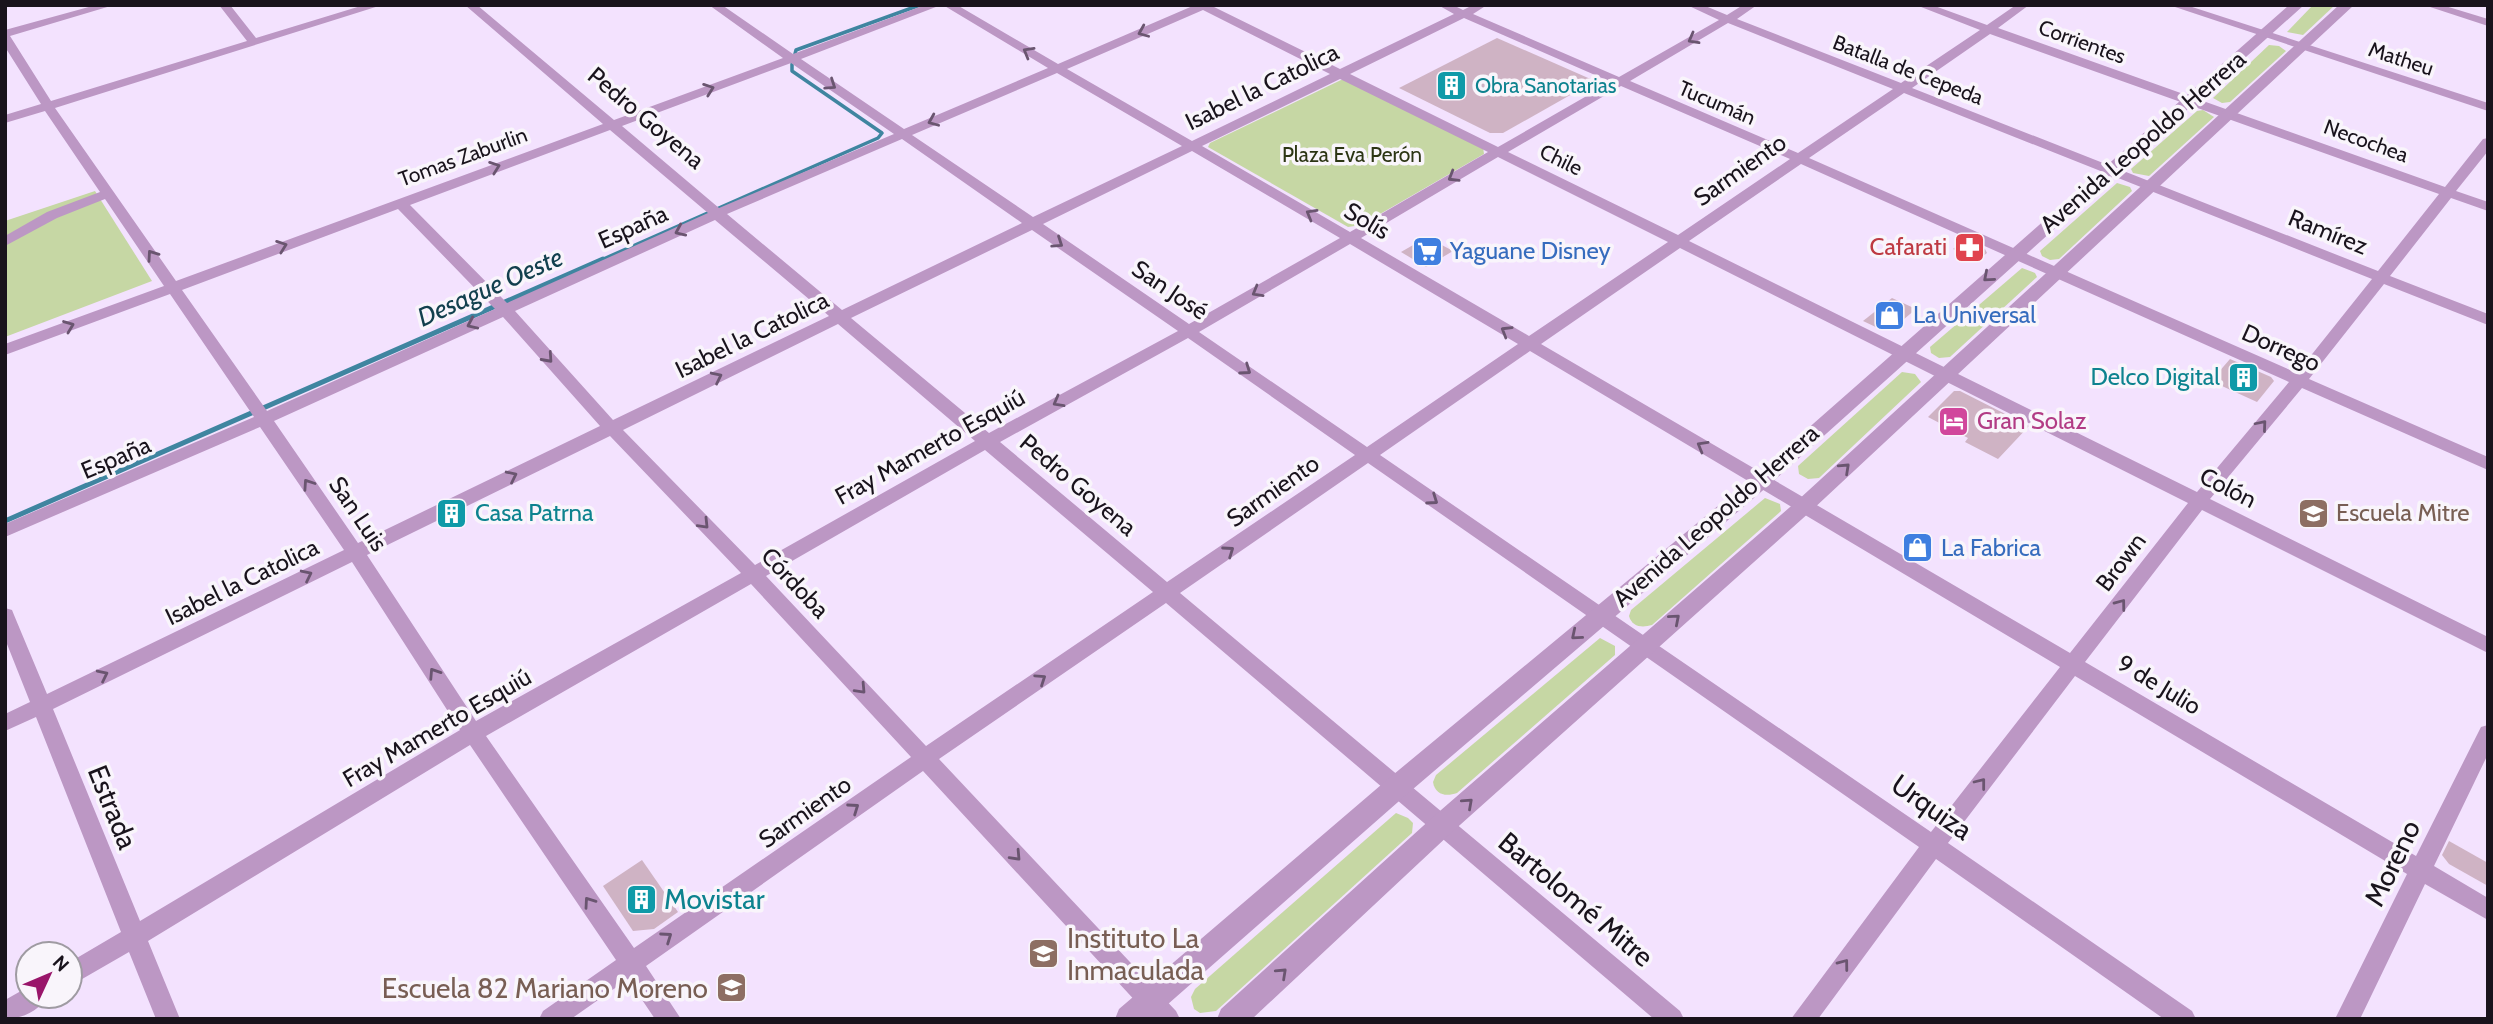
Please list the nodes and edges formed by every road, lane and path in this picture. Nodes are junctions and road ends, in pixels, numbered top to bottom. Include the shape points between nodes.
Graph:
1 (109, 5) edge
2 (224, 5) edge
3 (377, 5) edge
4 (470, 5) edge
5 (714, 5) edge
6 (936, 5) edge
7 (948, 5) edge
8 (1443, 5) edge
9 (1482, 5) edge
10 (1692, 5) edge
11 (1752, 5) edge
12 (1921, 5) edge
13 (2024, 5) edge
14 (2174, 5) edge
15 (2297, 5) edge
16 (2347, 5) edge
17 (2428, 5) edge
18 (1203, 6) edge
19 (1464, 14) junction
20 (1728, 19) junction
21 (2488, 23) edge
22 (1989, 29) junction
23 (5, 35) edge
24 (2265, 35) junction
25 (254, 43) junction
26 (2303, 47) junction
27 (792, 59) junction
28 (1058, 69) junction
29 (1340, 74) junction
30 (1618, 81) junction
31 (1901, 88) junction
32 (2190, 100) junction
33 (48, 106) junction
34 (2488, 107) edge
35 (2230, 115) junction
36 (5, 118) edge
37 (611, 124) junction
38 (904, 133) junction
39 (2488, 142) edge
40 (1193, 145) junction
41 (1496, 152) junction
42 (1800, 159) junction
43 (2111, 170) junction
44 (2151, 186) junction
45 (109, 193) junction
46 (2449, 193) junction
47 (400, 202) junction
48 (2488, 207) edge
49 (719, 213) junction
50 (1031, 224) junction
51 (1351, 237) junction
52 (5, 242) edge
53 (1678, 242) junction
54 (2014, 255) junction
55 (2056, 274) junction
56 (2379, 277) junction
57 (174, 286) junction
58 (505, 310) junction
59 (838, 318) junction
60 (2488, 320) edge
61 (1189, 331) junction
62 (1530, 345) junction
63 (5, 350) edge
64 (1902, 353) junction
65 (1947, 374) junction
66 (2299, 381) junction
67 (264, 419) junction
68 (611, 428) junction
69 (986, 442) junction
70 (1368, 455) junction
71 (2488, 464) edge
72 (1761, 481) junction
73 (2199, 501) junction
74 (1804, 506) junction
75 (5, 531) edge
76 (355, 552) junction
77 (754, 575) junction
78 (1167, 593) junction
79 (5, 615) edge
80 (1599, 615) junction
81 (1645, 645) junction
82 (2488, 646) edge
83 (2074, 665) junction
84 (41, 705) junction
85 (5, 723) edge
86 (473, 733) junction
87 (2488, 733) edge
88 (925, 758) junction
89 (1397, 787) junction
90 (1442, 825) junction
91 (1934, 844) junction
92 (2422, 872) junction
93 (2488, 910) edge
94 (135, 937) junction
95 (631, 962) junction
96 (84, 967) edge
97 (1159, 1010) edge
98 (168, 1019) edge
99 (551, 1019) edge
100 (669, 1019) edge
101 (1129, 1019) edge
102 (1231, 1019) edge
103 (1672, 1019) edge
104 (1802, 1019) edge
105 (2184, 1019) edge
106 (2347, 1019) edge

1 - 23 street
2 - 25 street
3 - 25 street
4 - 37 street, Pedro Goyena
5 - 27 street, San José
6 - 27 street, Tomas Zaburlin
28 -> 7 street, Solís
8 - 19 street, Tucumán
9 - 19 street, Isabel la Catolica
10 - 20 street, Batalla de Cepeda
11 - 20 street, Fray Mamerto Esquiú
12 - 22 street, Corrientes
13 - 22 street, Sarmiento
14 - 24 street, Matheu
15 - 24 street, Avenida Leopoldo Herrera
16 - 26 street, Avenida Leopoldo Herrera
17 - 21 street
18 -> 28 street, España
18 - 29 street, Chile
19 - 29 street, Isabel la Catolica
19 - 30 street, Tucumán
20 -> 30 street, Fray Mamerto Esquiú
20 - 31 street, Batalla de Cepeda
22 - 31 street, Sarmiento
22 - 32 street, Corrientes
23 - 33 street, San Luis
24 - 26 street, Matheu
24 - 32 street, Avenida Leopoldo Herrera
25 - 33 street
26 - 34 street, Matheu
26 - 35 street, Avenida Leopoldo Herrera
37 -> 27 street, Tomas Zaburlin
27 -> 38 street, San José
28 -> 38 street, España
28 - 40 street, Solís
29 - 40 street, Isabel la Catolica
29 - 41 street, Chile
30 - 41 street, Fray Mamerto Esquiú
30 - 42 street, Tucumán
31 - 42 street, Sarmiento
31 - 43 street, Batalla de Cepeda
32 - 35 street, Corrientes
32 - 43 street, Avenida Leopoldo Herrera
33 - 36 street
33 - 45 street, San Luis
35 - 44 street, Avenida Leopoldo Herrera
35 - 46 street, Necochea
47 -> 37 street, Tomas Zaburlin
37 - 49 street, Pedro Goyena
38 - 49 street, España
38 - 50 street, San José
39 - 46 street, Brown
40 - 50 street, Isabel la Catolica
51 -> 40 street, Solís
41 -> 51 street, Fray Mamerto Esquiú
41 - 53 street, Chile
42 - 53 street, Sarmiento
42 - 54 street, Tucumán
43 - 44 street, Batalla de Cepeda
43 - 54 street, Avenida Leopoldo Herrera
44 - 55 street, Avenida Leopoldo Herrera
44 - 56 street, Ramírez
45 - 52 street via 52,215
57 -> 45 street, San Luis
46 - 48 street, Necochea
46 - 56 street, Brown
57 -> 47 street, Tomas Zaburlin
47 - 58 street, Córdoba
49 -> 58 street, España
49 - 59 street, Pedro Goyena
50 - 59 street, Isabel la Catolica
50 -> 61 street, San José
51 -> 61 street, Fray Mamerto Esquiú
62 -> 51 street, Solís
53 - 62 street, Sarmiento
53 - 64 street, Chile
54 - 55 street, Dorrego
54 -> 64 street, Avenida Leopoldo Herrera
55 - 65 street, Avenida Leopoldo Herrera
55 - 66 street, Dorrego
56 - 60 street, Ramírez
56 - 66 street, Brown
63 -> 57 street, Tomas Zaburlin
57 - 67 street, San Luis
58 -> 67 street, España
58 -> 68 street, Córdoba
68 -> 59 street, Isabel la Catolica
59 - 69 street, Pedro Goyena
61 -> 69 street, Fray Mamerto Esquiú
61 -> 70 street, San José
62 - 70 street, Sarmiento
72 -> 62 street, Solís
64 - 65 street, Colón
64 - 72 street, Avenida Leopoldo Herrera
65 - 73 street, Colón
74 -> 65 street, Avenida Leopoldo Herrera
66 - 71 street, Dorrego
73 -> 66 street, Brown
67 - 75 street, España
76 -> 67 street, San Luis
76 -> 68 street, Isabel la Catolica
68 -> 77 street, Córdoba
69 - 77 street, Fray Mamerto Esquiú
69 - 78 street, Pedro Goyena
78 -> 70 street, Sarmiento
70 -> 80 street, San José
72 - 74 street, Solís
72 - 80 street, Avenida Leopoldo Herrera
73 - 82 street, Colón
83 -> 73 street, Brown
81 -> 74 street, Avenida Leopoldo Herrera
74 - 83 street, 9 de Julio
84 -> 76 street, Isabel la Catolica
86 -> 76 street, San Luis
77 - 86 street, Fray Mamerto Esquiú
77 -> 88 street, Córdoba
88 -> 78 street, Sarmiento
78 - 89 street, Pedro Goyena
79 - 84 street, Estrada
80 - 81 street, Urquiza
80 -> 89 street, Avenida Leopoldo Herrera
90 -> 81 street, Avenida Leopoldo Herrera
81 - 91 street, Urquiza
91 -> 83 street, Brown
83 - 92 street, 9 de Julio
84 - 85 street, Isabel la Catolica
84 - 94 street, Estrada
86 - 94 street, Fray Mamerto Esquiú
95 -> 86 street, San Luis
87 - 92 street, Moreno
95 -> 88 street, Sarmiento
88 -> 97 street, Córdoba
89 - 90 street, Bartolomé Mitre
89 - 97 street, Avenida Leopoldo Herrera
102 -> 90 street, Avenida Leopoldo Herrera
90 - 103 street, Bartolomé Mitre
104 -> 91 street, Brown
91 - 105 street, Urquiza
92 - 93 street, 9 de Julio
92 - 106 street, Moreno
94 - 96 street, Fray Mamerto Esquiú
94 - 98 street, Estrada
95 - 99 street, Sarmiento
95 - 100 street, San Luis
97 - 101 street, Avenida Leopoldo Herrera

